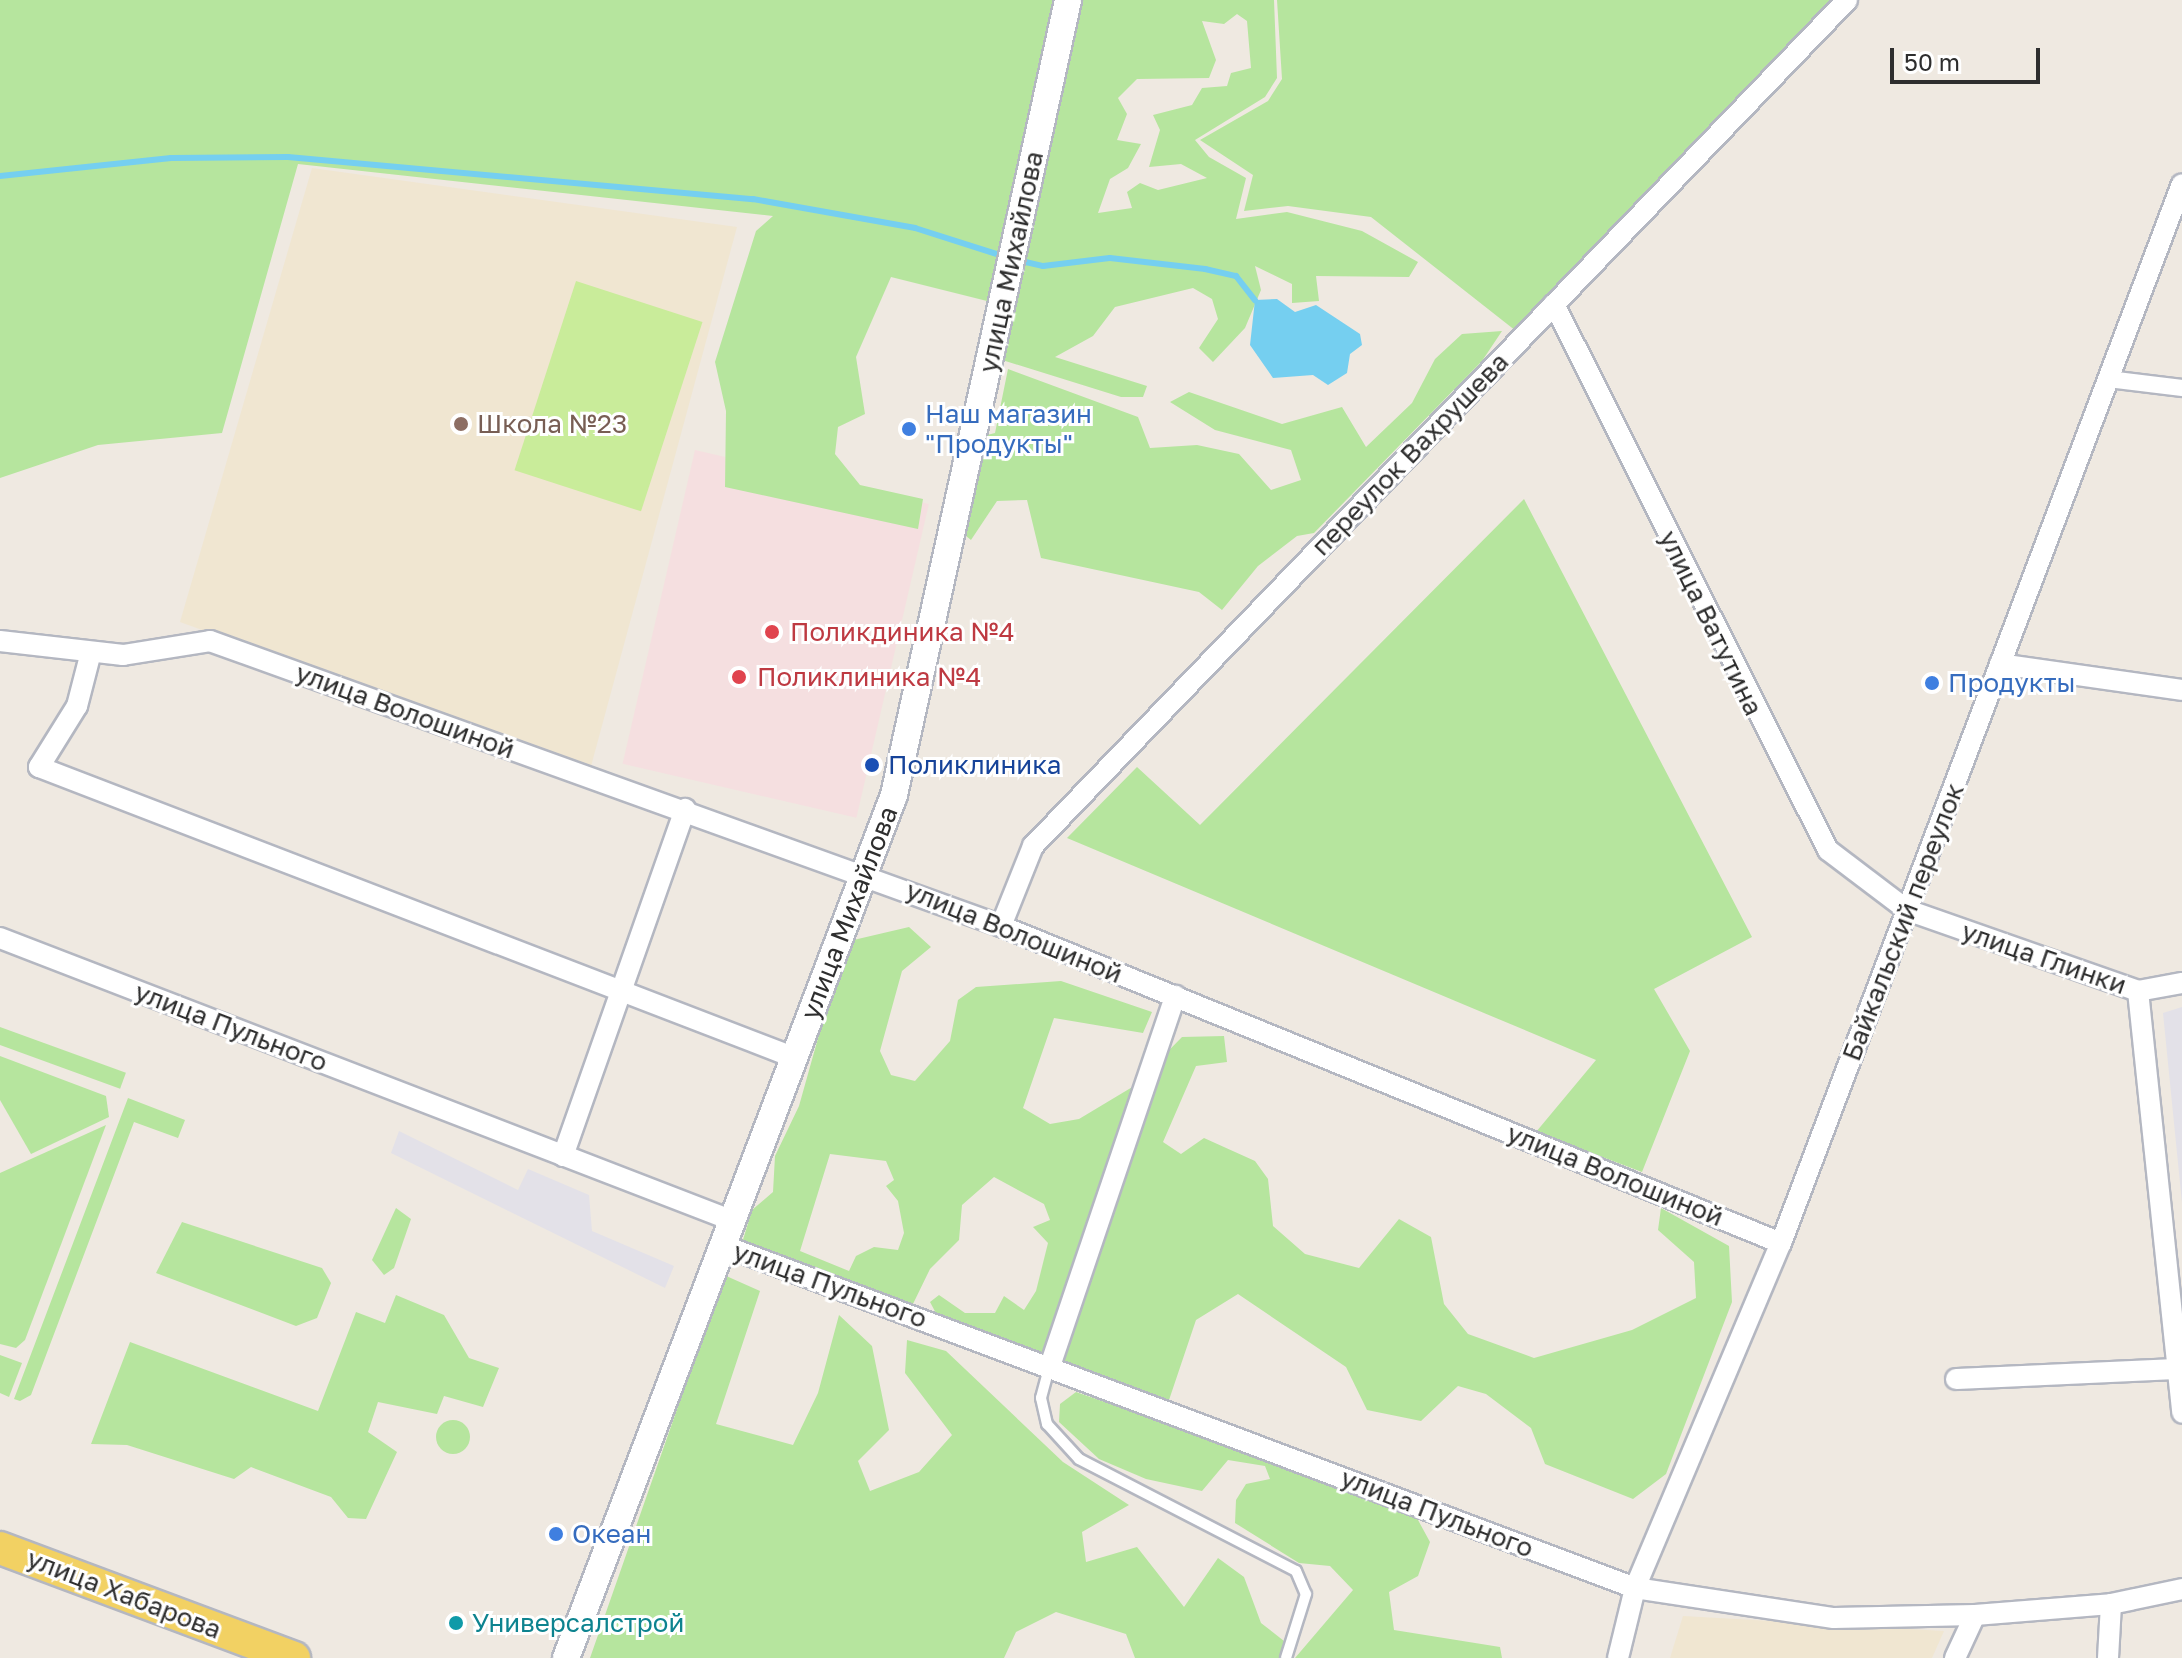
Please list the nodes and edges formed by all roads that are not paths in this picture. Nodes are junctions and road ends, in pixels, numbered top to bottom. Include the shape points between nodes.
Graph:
1 (1068, 0) edge
2 (1847, 0) edge
3 (2182, 184) edge
4 (1554, 304) junction
5 (2108, 379) junction
6 (2182, 388) edge
7 (0, 641) edge
8 (91, 652) junction
9 (2000, 664) junction
10 (2182, 690) edge
11 (685, 809) junction
12 (864, 873) junction
13 (1907, 910) junction
14 (1001, 926) junction
15 (0, 938) edge
16 (2182, 983) edge
17 (621, 991) junction
18 (2138, 991) junction
19 (1175, 996) junction
20 (793, 1057) junction
21 (563, 1156) junction
22 (731, 1220) junction
23 (1781, 1243) junction
24 (722, 1245) junction
25 (1050, 1366) junction
26 (2177, 1369) junction
27 (1956, 1379) dead end
28 (2182, 1413) edge
29 (0, 1548) edge
30 (1635, 1588) junction
31 (2182, 1589) edge
32 (2111, 1604) junction
33 (1975, 1615) junction
34 (294, 1658) edge
35 (566, 1658) edge
36 (1286, 1658) edge
37 (1618, 1658) edge
38 (1955, 1658) edge
39 (2108, 1658) edge

1 - 12 street, улица Михайлова via 894,795
2 - 4 street, переулок Вахрушева
3 - 5 street, Байкальский переулок
4 - 13 street, улица Ватутина via 1808,819 1848,869
4 - 14 street, переулок Вахрушева via 1033,846
5 - 6 street
5 - 9 street, Байкальский переулок
7 - 8 street, улица Волошиной
8 - 11 street, улица Волошиной via 123,655 210,641
8 - 17 street via 77,706 39,767
9 - 10 street
9 - 13 street, Байкальский переулок
11 - 12 street, улица Волошиной
11 - 17 street
12 - 14 street, улица Волошиной
12 - 20 street, улица Михайлова
13 - 18 street, улица Глинки
13 - 23 street, Байкальский переулок
14 - 19 street, улица Волошиной
15 - 21 street, улица Пульного
16 - 18 street, улица Глинки
17 - 20 street
17 - 21 street
18 - 26 street
19 - 23 street, улица Волошиной
19 - 25 street
20 - 22 street, улица Михайлова
21 - 22 street, улица Пульного
22 - 24 street, улица Михайлова
23 - 30 street, Байкальский переулок
24 - 25 street, улица Пульного
24 - 35 street, улица Михайлова
25 - 30 street, улица Пульного
25 - 36 lane via 1041,1398 1047,1424 1079,1459 1296,1571 1306,1594
26 - 27 street
26 - 28 street
29 - 34 main road, улица Хабарова
30 - 33 street, улица Пульного via 1834,1618
30 - 37 street, Байкальский переулок
31 - 32 street, улица Пульного
32 - 33 street, улица Пульного
32 - 39 street
33 - 38 street

